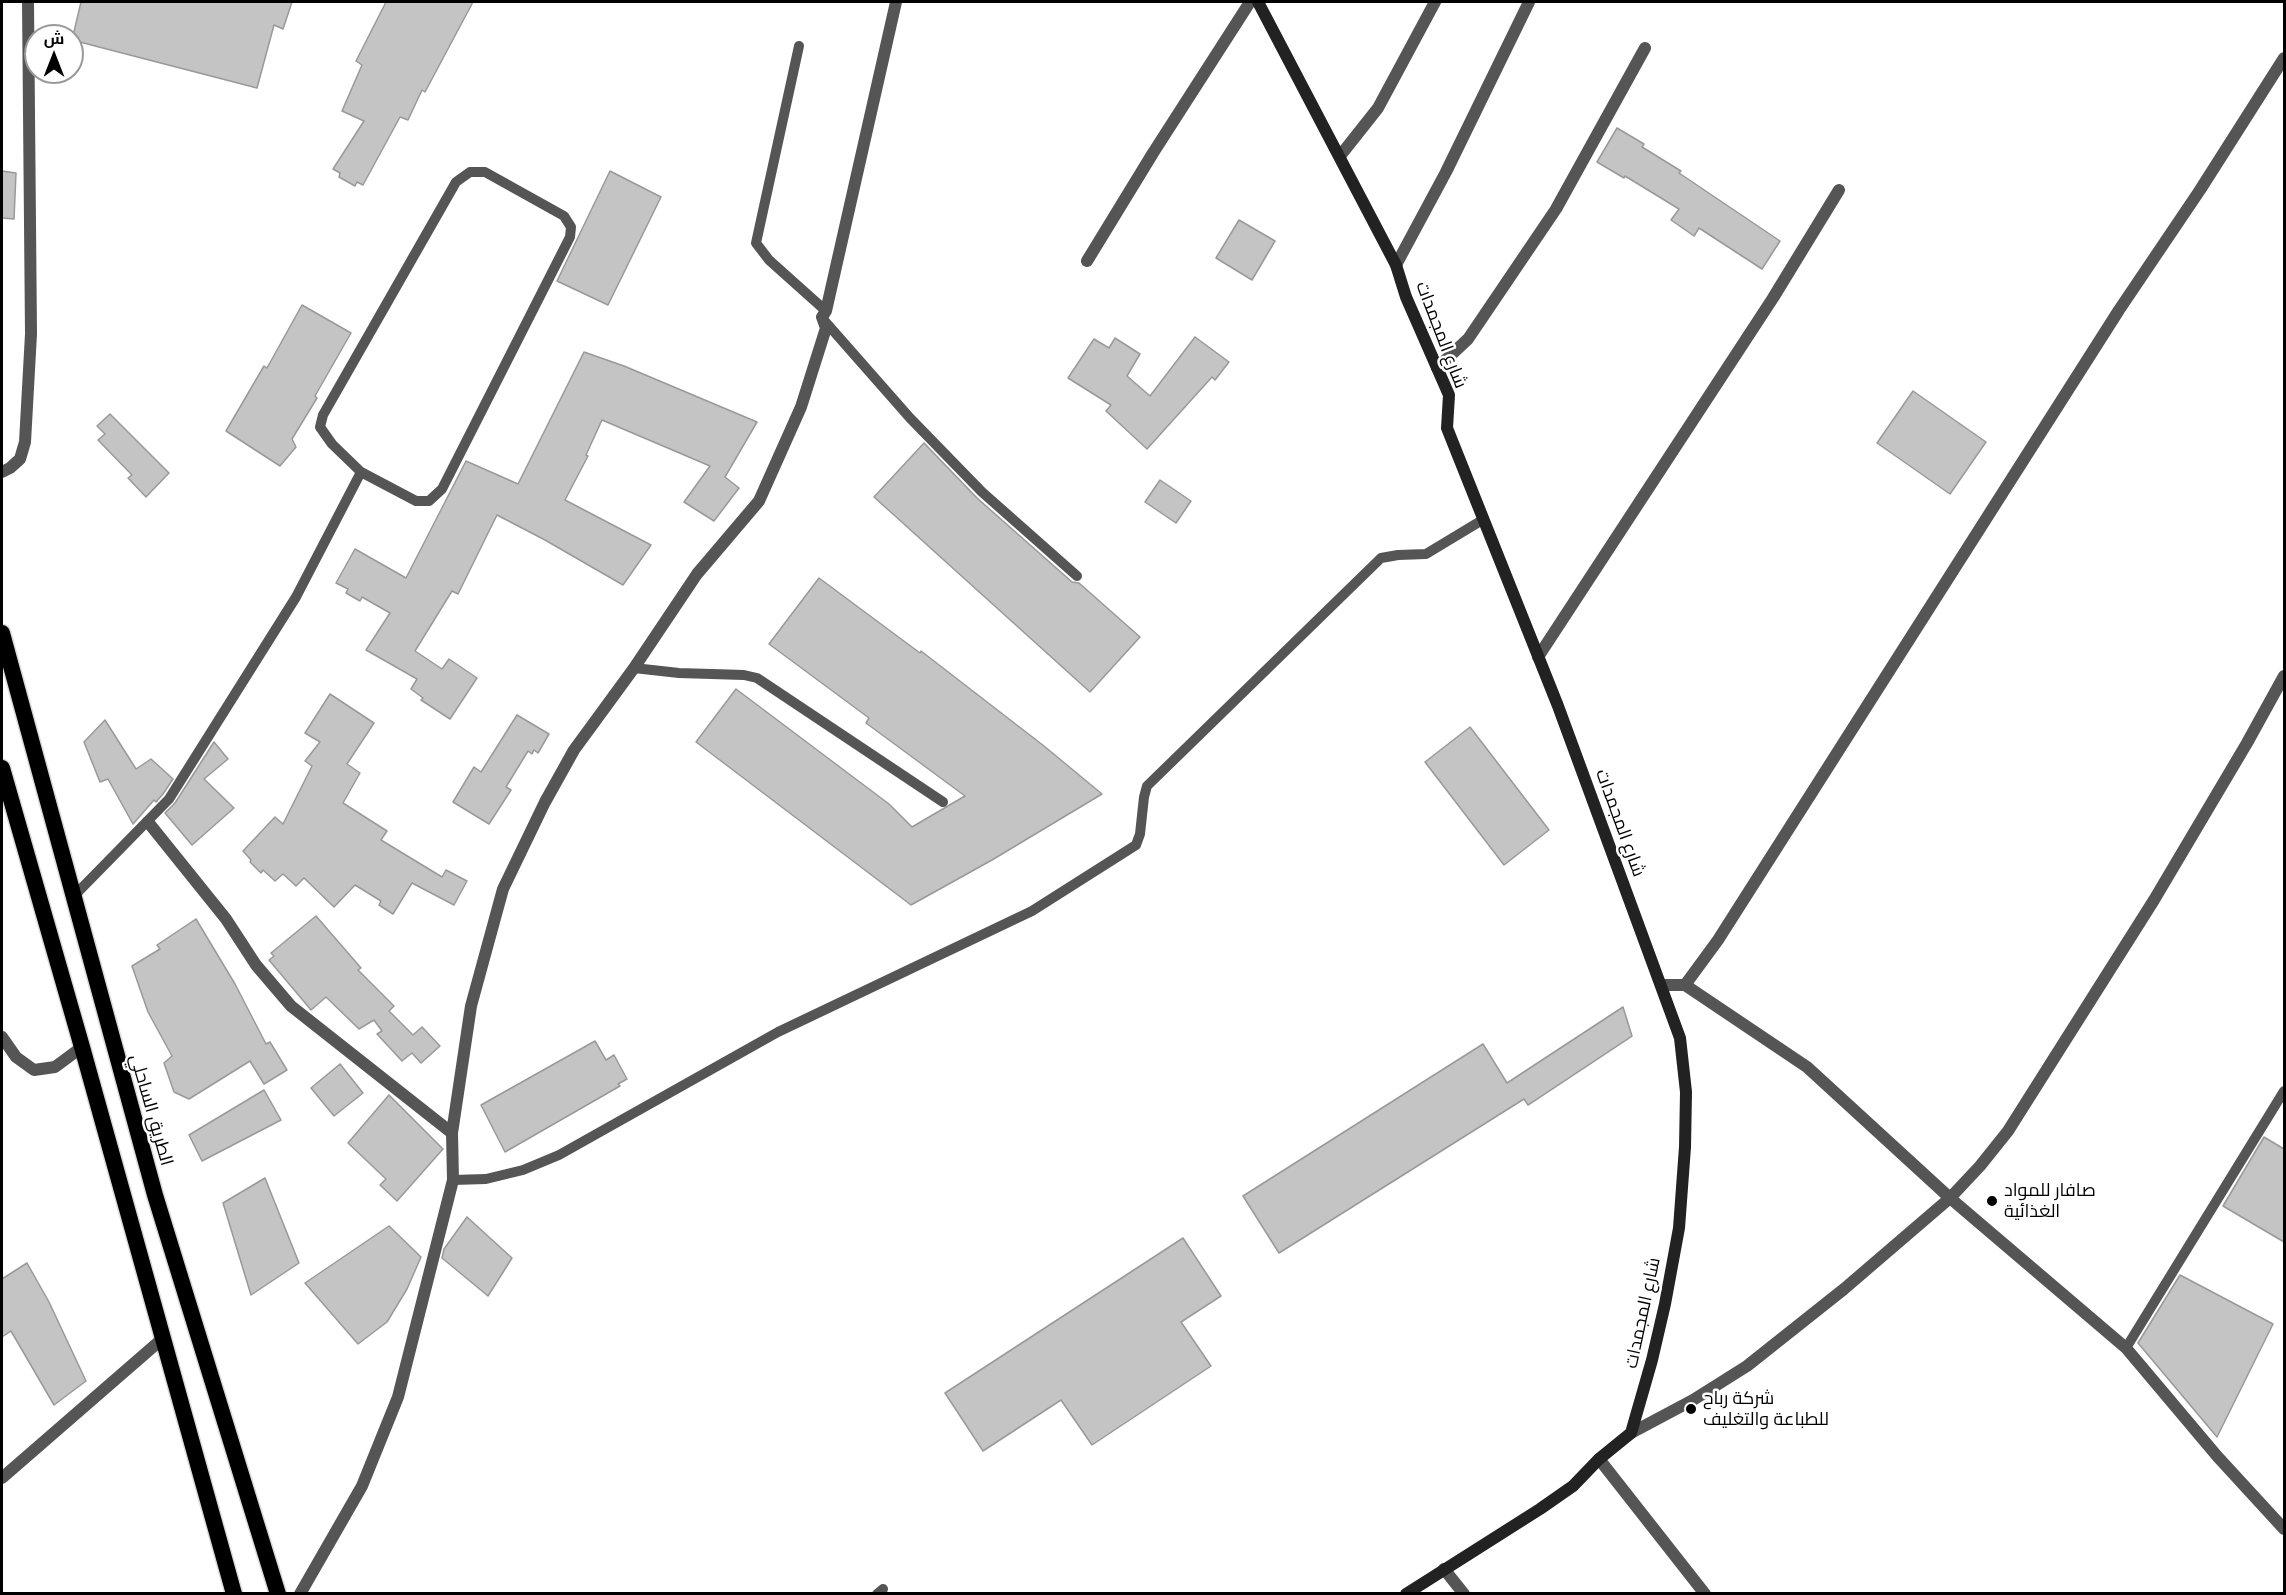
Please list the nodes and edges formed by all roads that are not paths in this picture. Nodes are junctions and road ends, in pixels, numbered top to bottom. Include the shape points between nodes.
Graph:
1 (28, 2) edge
2 (896, 2) edge
3 (1250, 2) edge
4 (1258, 2) edge
5 (1435, 2) edge
6 (1529, 2) edge
7 (799, 46) dead end
8 (1645, 48) dead end
9 (2284, 58) edge
10 (1340, 156) junction
11 (1839, 190) dead end
12 (1087, 261) dead end
13 (1396, 265) junction
14 (824, 314) junction
15 (1437, 368) junction
16 (2, 472) edge
17 (361, 472) junction
18 (1484, 519) junction
19 (1077, 576) dead end
20 (2, 633) edge
21 (1538, 657) junction
22 (634, 668) junction
23 (2284, 676) edge
24 (2, 768) edge
25 (943, 802) dead end
26 (148, 822) junction
27 (74, 896) junction
28 (1661, 985) junction
29 (1685, 985) junction
30 (107, 1026) junction
31 (2, 1037) edge
32 (82, 1047) junction
33 (2284, 1090) edge
34 (452, 1133) junction
35 (453, 1180) junction
36 (1950, 1198) junction
37 (162, 1339) junction
38 (2126, 1348) junction
39 (1631, 1433) junction
40 (1599, 1459) junction
41 (2, 1478) edge
42 (2284, 1529) edge
43 (1444, 1569) junction
44 (234, 1593) edge
45 (278, 1593) edge
46 (300, 1593) edge
47 (1406, 1593) edge
48 (1464, 1593) edge
49 (1705, 1593) edge

1 - 16 street via 31,334 25,442 20,459
2 - 14 street
3 - 12 street
4 - 10 main road, شارع المجمدات
5 - 10 street via 1377,108
6 - 13 street
7 - 14 lane via 756,243
8 - 15 street via 1556,209 1468,339
9 - 29 street via 1718,940
10 - 13 main road, شارع المجمدات
11 - 21 street via 1773,298
13 - 15 main road, شارع المجمدات
14 - 19 lane via 910,418 982,492
14 - 22 street via 825,328 801,407 759,501 697,574
15 - 18 main road, شارع المجمدات via 1449,395 1447,428
17 - 17 lane via 416,501 429,501 442,489 570,237 571,227 564,216 485,172 470,172 456,182 323,415 320,427
17 - 26 lane via 296,597 169,799
18 - 21 main road, شارع المجمدات
18 - 35 lane via 1426,554 1381,558 1147,786 1136,845 1032,911 778,1032 559,1155 523,1170 486,1179
20 - 27 highway, الطريق الساحلي
21 - 28 main road, شارع المجمدات
22 - 25 lane via 758,678
22 - 34 street via 574,750 503,888 471,1006
23 - 36 street via 2154,900 2014,1121
24 - 32 highway
26 - 27 lane
26 - 34 street via 291,1006
27 - 30 highway, الطريق الساحلي
28 - 29 street
28 - 39 main road, شارع المجمدات via 1680,1038 1686,1092 1685,1146 1679,1228 1665,1304
29 - 36 street via 1807,1067
30 - 32 highway
30 - 45 highway, الطريق الساحلي
31 - 32 street via 16,1057 34,1070 55,1067
32 - 37 highway
33 - 38 lane
34 - 35 street
35 - 46 street via 398,1397 362,1486
36 - 38 street
36 - 39 street via 1747,1366
37 - 41 street
37 - 44 highway
38 - 42 street
39 - 40 main road
40 - 43 main road via 1565,1491
40 - 49 street
43 - 47 main road
43 - 48 street

